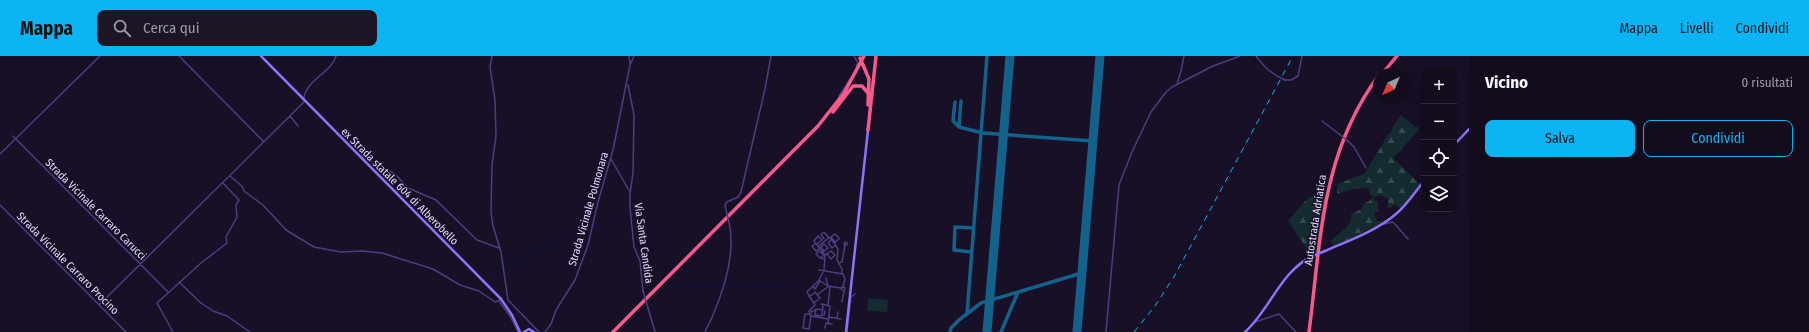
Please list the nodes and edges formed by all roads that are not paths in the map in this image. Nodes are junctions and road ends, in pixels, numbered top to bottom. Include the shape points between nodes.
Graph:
1 (100, 56) edge
2 (179, 56) edge
3 (261, 56) edge
4 (336, 56) edge
5 (492, 56) edge
6 (629, 56) edge
7 (634, 56) edge
8 (771, 56) edge
9 (854, 56) edge
10 (876, 56) edge
11 (1184, 56) edge
12 (1240, 56) edge
13 (1256, 56) edge
14 (1302, 56) edge
15 (1396, 56) edge
16 (863, 58) edge
17 (630, 65) junction
18 (1385, 68) edge
19 (628, 83) junction
20 (1177, 84) junction
21 (1373, 84) edge
22 (1373, 88) edge
23 (629, 91) junction
24 (626, 92) junction
25 (839, 96) dead end
26 (869, 97) junction
27 (305, 100) junction
28 (832, 112) junction
29 (290, 116) junction
30 (1322, 121) dead end
31 (298, 126) dead end
32 (1469, 129) edge
33 (868, 130) junction
34 (13, 136) dead end
35 (16, 139) junction
36 (264, 142) junction
37 (1457, 142) edge
38 (0, 154) edge
39 (360, 157) junction
40 (611, 159) junction
41 (1366, 168) dead end
42 (230, 176) junction
43 (222, 183) junction
44 (1421, 185) edge
45 (630, 192) junction
46 (0, 205) edge
47 (1380, 224) junction
48 (829, 238) junction
49 (824, 239) dead end
50 (1408, 239) dead end
51 (832, 240) junction
52 (835, 243) junction
53 (848, 244) dead end
54 (817, 245) junction
55 (499, 248) junction
56 (820, 258) dead end
57 (825, 259) junction
58 (839, 263) junction
59 (140, 264) junction
60 (819, 270) dead end
61 (824, 270) junction
62 (842, 273) junction
63 (826, 278) dead end
64 (819, 280) junction
65 (179, 282) junction
66 (829, 286) junction
67 (843, 289) junction
68 (850, 290) junction
69 (168, 292) junction
70 (818, 294) junction
71 (855, 294) dead end
72 (809, 297) junction
73 (500, 300) junction
74 (842, 302) dead end
75 (814, 303) junction
76 (99, 305) junction
77 (828, 305) junction
78 (816, 309) junction
79 (810, 310) junction
80 (823, 310) junction
81 (829, 312) junction
82 (838, 312) dead end
83 (811, 315) junction
84 (824, 315) dead end
85 (828, 318) junction
86 (839, 318) junction
87 (804, 321) junction
88 (810, 322) junction
89 (838, 322) dead end
90 (1255, 322) junction
91 (828, 324) junction
92 (832, 324) dead end
93 (825, 328) dead end
94 (533, 331) edge
95 (126, 332) edge
96 (174, 332) edge
97 (250, 332) edge
98 (519, 332) edge
99 (524, 332) edge
100 (539, 332) edge
101 (546, 332) edge
102 (614, 332) edge
103 (655, 332) edge
104 (705, 332) edge
105 (847, 332) edge
106 (1106, 332) edge
107 (1245, 332) edge
108 (1296, 332) edge
109 (1310, 332) edge

1 - 35 street
2 - 36 street
3 - 27 main road, ex Strada statale 604 di Alberobello
4 - 27 street via 315,79 305,94
5 - 55 street via 490,67 495,100 496,136 492,160 491,212
6 - 17 street
7 - 17 street
8 - 104 street, bridge via 741,192 726,205 732,242 724,285
9 - 25 street via 857,65
10 - 33 highway
11 - 20 street
12 - 20 street
13 - 14 street, bridge via 1265,68 1285,80 1291,80 1298,76
15 - 18 highway, Autostrada Adriatica
16 - 26 highway via 868,76
16 - 28 highway via 851,84
16 - 102 highway via 844,93 818,126
17 - 19 street
19 - 23 street, Via Santa Candida
19 - 24 street, Strada Vicinale Polmonara
20 - 106 street via 1167,91 1152,111 1119,185
21 - 109 highway, Autostrada Adriatica via 1350,122 1332,170 1325,204
22 - 109 highway, Autostrada Adriatica via 1352,122 1334,172 1327,204
23 - 24 street
23 - 45 street, Via Santa Candida via 634,115 633,173
24 - 40 street, Strada Vicinale Polmonara
26 - 28 highway via 867,90 856,85
26 - 33 highway
27 - 29 street
27 - 39 main road, ex Strada statale 604 di Alberobello
28 - 102 highway
29 - 31 street
29 - 36 street
30 - 41 street, bridge via 1354,146
32 - 37 main road
33 - 68 main road
34 - 35 street, Strada Vicinale Carraro Carucci
35 - 38 street
35 - 59 street, Strada Vicinale Carraro Carucci
36 - 42 street
39 - 55 street via 363,156 395,174 410,189 436,200 477,240
39 - 73 main road, ex Strada statale 604 di Alberobello
40 - 45 street
40 - 101 street, Strada Vicinale Polmonara via 579,270
42 - 43 street
42 - 73 street via 244,191 263,205 287,231 314,247 340,252 380,253 433,269 495,302
43 - 59 street
43 - 65 street via 239,200 236,205 237,216 226,237 227,244
44 - 47 main road via 1399,211
45 - 103 street, Via Santa Candida, bridge via 634,245 640,261 643,292
46 - 76 street, Strada Vicinale Carraro Procino
47 - 50 street via 1393,222
47 - 90 main road, bridge via 1302,262 1292,271
48 - 49 street via 824,232 821,234
48 - 51 street
48 - 54 street
51 - 52 street
51 - 52 street via 828,243 832,248
52 - 58 street
53 - 58 street via 846,242 844,245 842,262
54 - 54 street via 814,239 818,236 822,240
54 - 57 street via 826,255
55 - 100 street via 508,300
56 - 57 street
57 - 61 street
58 - 62 street
59 - 69 street, Strada Vicinale Carraro Carucci
59 - 76 street
60 - 61 street
61 - 62 street
61 - 64 street
62 - 67 street via 845,280
63 - 66 street
64 - 66 street
64 - 72 street via 815,289 812,287 807,292
65 - 69 street
65 - 97 street via 212,311 227,316
66 - 67 street
66 - 70 street
66 - 77 street
67 - 68 street
67 - 74 street
68 - 105 main road
69 - 96 street via 157,304
70 - 72 street via 815,292
70 - 75 street via 820,298
71 - 105 street via 851,297
72 - 75 street
73 - 98 main road, ex Strada statale 604 di Alberobello via 512,315
75 - 79 street
76 - 95 street, Strada Vicinale Carraro Procino
77 - 80 street via 822,304
77 - 81 street
78 - 79 street via 812,312
78 - 80 street
78 - 80 street via 815,315 822,316
79 - 83 street
80 - 81 street
80 - 84 street
81 - 85 street
82 - 86 street
83 - 85 street
83 - 87 street via 804,314
83 - 88 street
85 - 86 street
85 - 91 street
86 - 89 street
87 - 88 street
87 - 88 street via 803,328 809,329
90 - 107 main road
90 - 108 street via 1279,314
91 - 92 street
91 - 93 street via 826,323
94 - 99 main road

